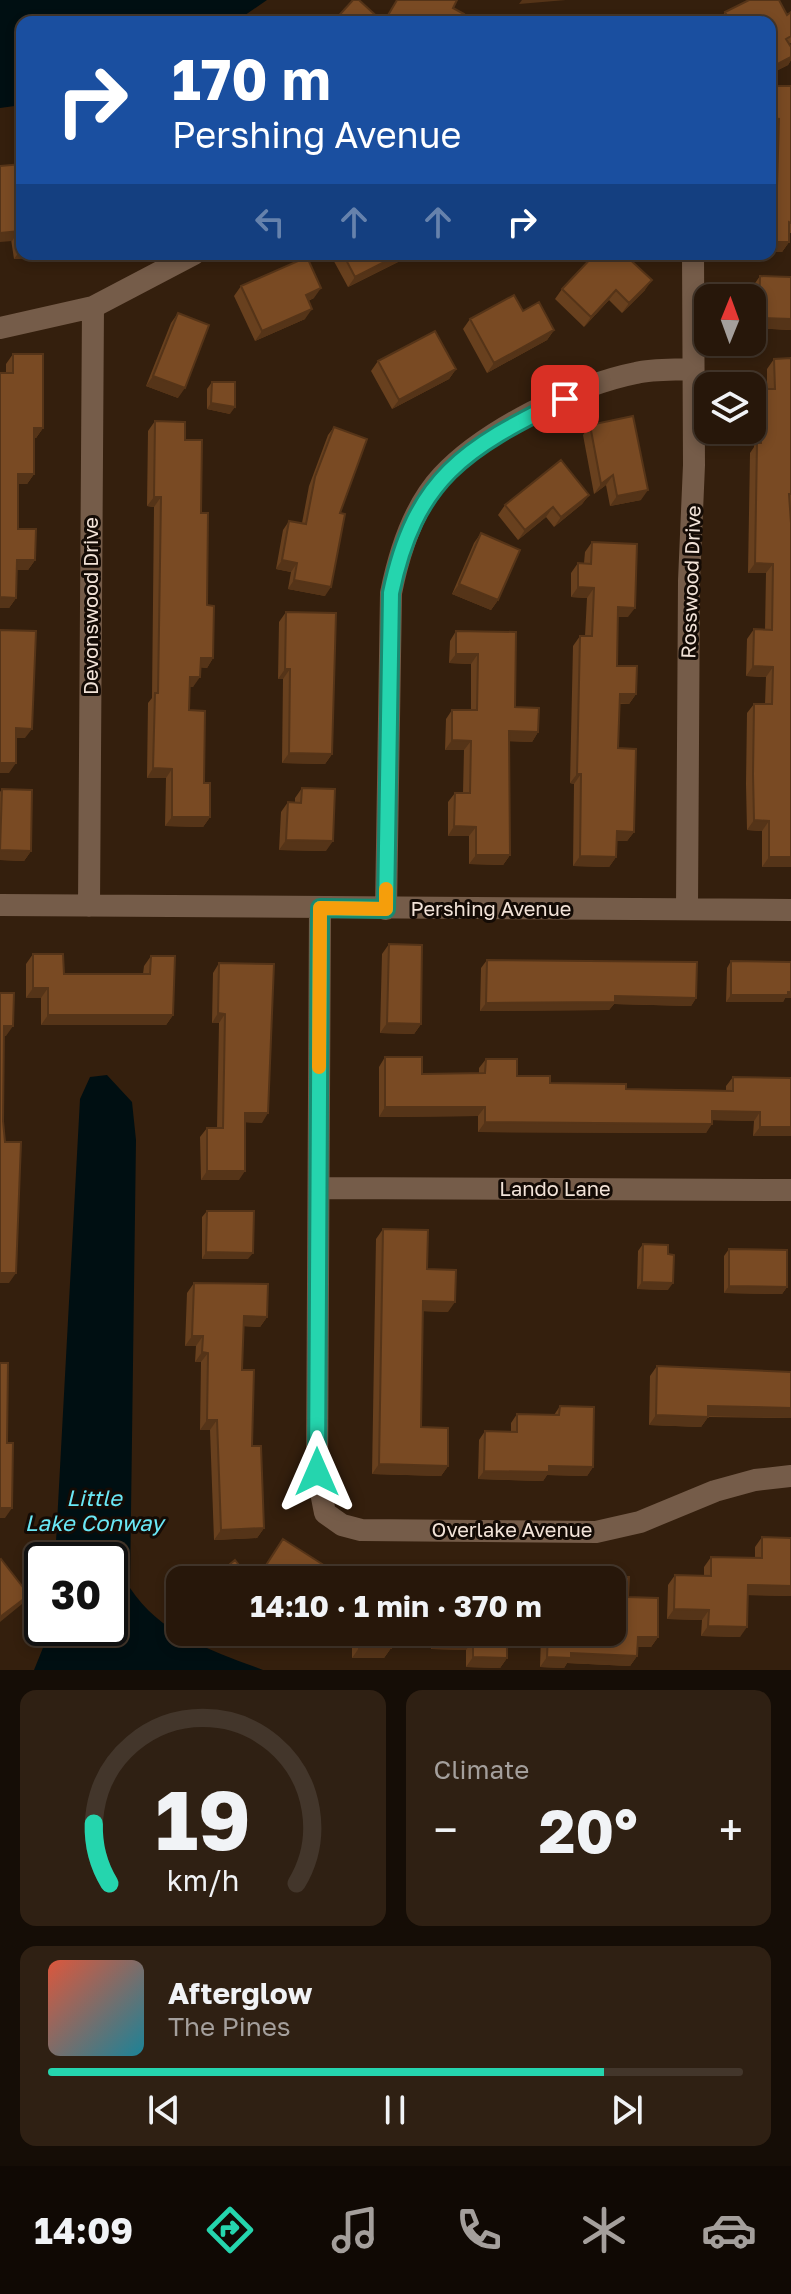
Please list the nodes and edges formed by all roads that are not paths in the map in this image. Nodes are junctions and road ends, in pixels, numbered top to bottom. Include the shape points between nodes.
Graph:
1 (183, 260) edge
2 (693, 260) edge
3 (93, 307) junction
4 (0, 328) edge
5 (691, 369) junction
6 (0, 905) edge
7 (89, 906) junction
8 (320, 908) junction
9 (386, 909) junction
10 (687, 909) junction
11 (791, 910) edge
12 (319, 1188) junction
13 (791, 1190) edge
14 (791, 1476) edge

1 - 3 street
2 - 5 street, Rosswood Drive
3 - 4 street
3 - 7 street, Devonswood Drive
5 - 9 street via 638,372 602,382 504,429 440,477 417,514 399,555 391,593
5 - 10 street, Rosswood Drive
6 - 7 street, Pershing Avenue
7 - 8 street, Pershing Avenue
8 - 9 street, Pershing Avenue
8 - 12 street
9 - 10 street, Pershing Avenue
10 - 11 street, Pershing Avenue
12 - 13 street, Lando Lane
12 - 14 street, Overlake Avenue via 317,1472 325,1513 342,1525 361,1530 596,1532 640,1522 715,1491

